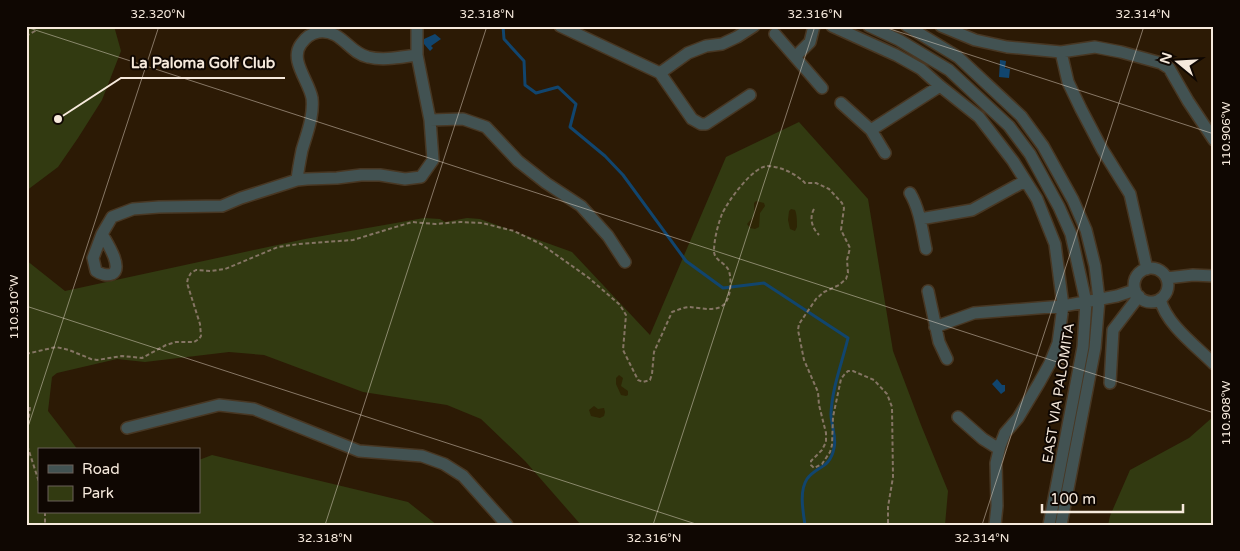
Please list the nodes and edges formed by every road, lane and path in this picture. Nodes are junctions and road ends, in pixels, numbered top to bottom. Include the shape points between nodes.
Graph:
1 (38, 26) edge
2 (417, 26) edge
3 (560, 26) edge
4 (754, 26) edge
5 (814, 26) edge
6 (832, 26) edge
7 (869, 26) edge
8 (907, 26) edge
9 (941, 26) edge
10 (775, 34) dead end
11 (26, 36) edge
12 (1061, 52) junction
13 (417, 55) junction
14 (795, 57) junction
15 (660, 72) junction
16 (940, 86) junction
17 (822, 88) dead end
18 (750, 95) dead end
19 (841, 103) dead end
20 (430, 120) junction
21 (871, 130) junction
22 (1214, 140) edge
23 (885, 153) dead end
24 (297, 180) junction
25 (1025, 181) junction
26 (910, 193) dead end
27 (814, 209) dead end
28 (920, 219) junction
29 (102, 234) dead end
30 (819, 235) dead end
31 (926, 249) dead end
32 (625, 262) dead end
33 (1147, 269) junction
34 (1214, 276) edge
35 (1166, 278) junction
36 (928, 291) dead end
37 (1137, 293) junction
38 (1099, 300) junction
39 (1160, 300) junction
40 (1086, 302) junction
41 (1063, 306) junction
42 (935, 328) junction
43 (26, 354) edge
44 (948, 359) dead end
45 (1214, 364) edge
46 (1110, 383) dead end
47 (26, 402) edge
48 (958, 417) dead end
49 (127, 428) dead end
50 (1000, 449) junction
51 (38, 479) edge
52 (507, 525) edge
53 (888, 525) edge
54 (995, 525) edge
55 (1049, 525) edge
56 (1061, 525) edge

1 - 11 path via 36,31
2 - 13 street
3 - 15 street
4 - 15 street via 722,44 688,53
5 - 14 street via 810,42
6 - 16 street via 896,55 921,69
7 - 40 street, EAST VIA PALOMITA via 949,70 1009,126 1030,154 1060,207 1071,234
8 - 38 street, EAST VIA PALOMITA via 958,57 1021,116 1043,146 1086,230
9 - 12 street via 975,40 1007,47
10 - 14 street
12 - 22 street via 1095,47 1161,63 1169,68
12 - 33 street via 1068,82 1081,109 1130,194
13 - 20 street
13 - 24 street via 366,57 342,38 326,31 304,39 297,49 297,60 312,98
14 - 17 street
15 - 18 street via 692,119 701,124 706,124
16 - 21 street
16 - 25 street via 979,117
19 - 21 street
20 - 24 street via 433,160 421,177 404,179 361,175
20 - 32 street via 463,119 486,127 518,161 581,206 608,236
21 - 23 street
24 - 29 street via 222,206 133,209 112,217
25 - 28 street via 972,210
25 - 41 street via 1037,199 1055,244
26 - 28 street
27 - 30 path via 812,224
28 - 31 street
33 - 35 street via 1160,271
33 - 37 street via 1138,275
34 - 35 street
35 - 39 street via 1168,288
36 - 42 street
37 - 38 street
37 - 39 street via 1148,302
37 - 46 street via 1113,330
38 - 40 street
38 - 56 street, EAST VIA PALOMITA via 1095,348
39 - 45 street via 1168,318
40 - 41 street
40 - 55 street, EAST VIA PALOMITA via 1083,347
41 - 42 street via 974,314
41 - 50 street via 1058,343 1050,364 1018,418 1005,433
42 - 44 street
43 - 53 path via 56,347 97,360 122,356 142,358 171,343 194,342 201,336 187,283 196,270 225,269 278,247 353,240 412,222 460,222 482,223 541,244 620,305 626,315 623,350 638,380 643,382 650,380 654,352 672,312 689,307 711,309 726,302 730,275 714,251 721,216 746,181 766,166 829,189 844,208 841,230 850,248 846,279 816,299 798,330 802,352 818,392 826,433 826,442 811,461 811,466 814,468 822,464 830,452 841,379 853,371 874,380 891,401 893,477
47 - 51 path via 30,407 28,448
48 - 50 street
49 - 52 street via 219,406 254,409 358,451 422,456 444,464 463,476
50 - 54 street via 996,463

